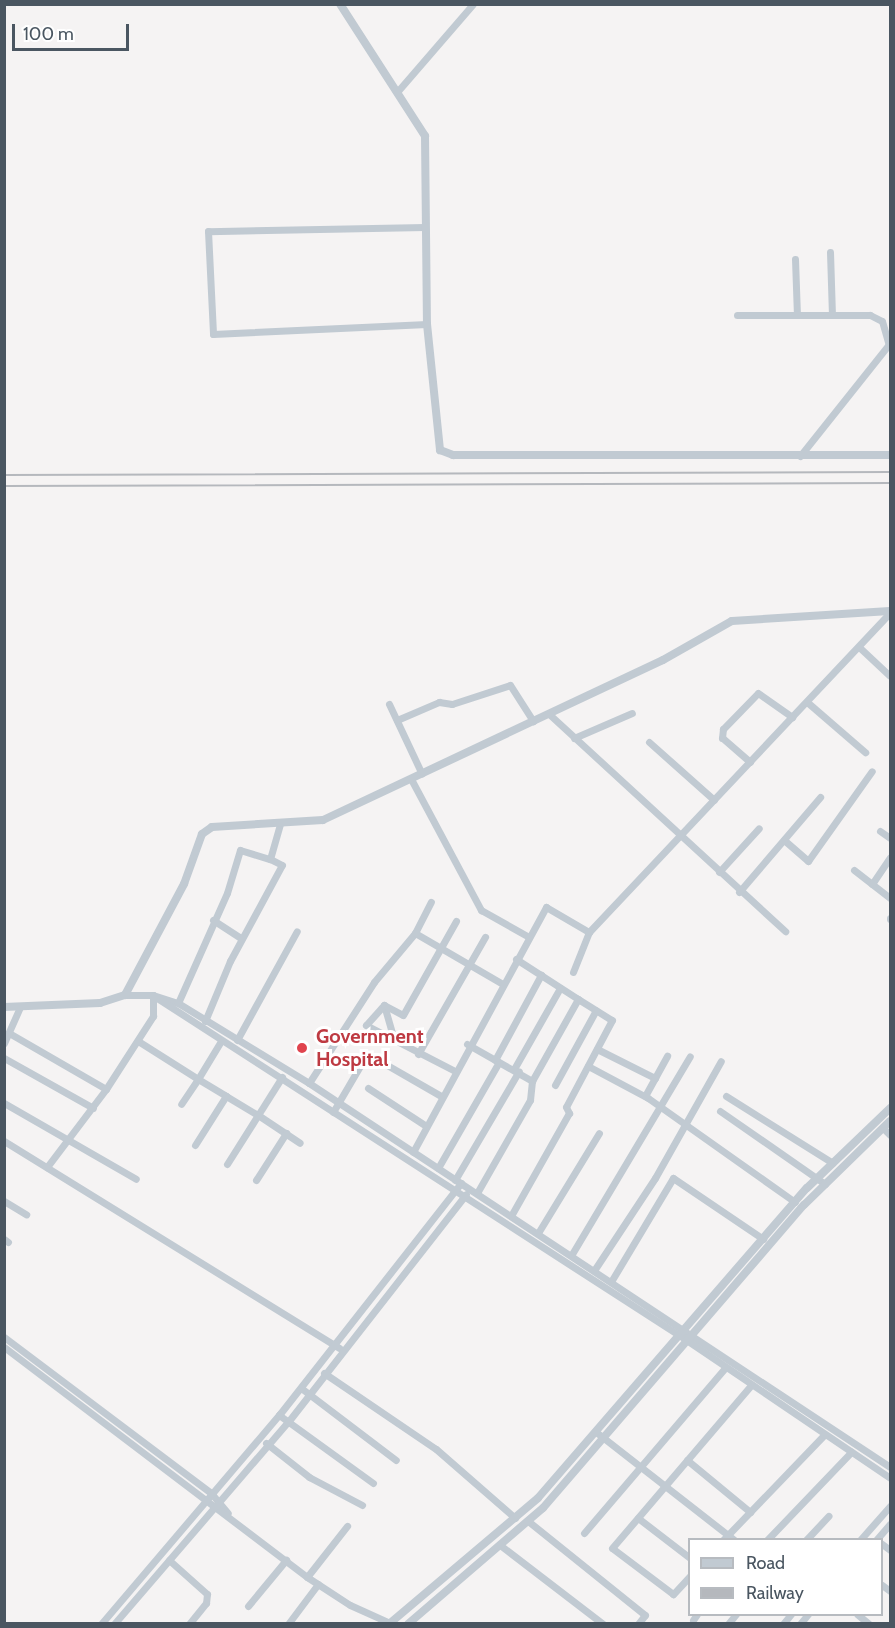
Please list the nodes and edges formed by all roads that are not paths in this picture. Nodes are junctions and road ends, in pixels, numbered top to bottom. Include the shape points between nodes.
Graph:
1 (340, 4) edge
2 (473, 4) edge
3 (397, 92) junction
4 (425, 227) junction
5 (830, 252) dead end
6 (795, 259) dead end
7 (737, 315) dead end
8 (797, 315) junction
9 (832, 315) junction
10 (427, 324) junction
11 (890, 344) edge
12 (891, 455) edge
13 (800, 456) junction
14 (891, 612) edge
15 (859, 647) junction
16 (891, 676) edge
17 (807, 702) junction
18 (389, 704) dead end
19 (549, 714) junction
20 (632, 714) dead end
21 (792, 717) junction
22 (397, 720) junction
23 (533, 721) junction
24 (574, 738) junction
25 (649, 742) dead end
26 (865, 752) dead end
27 (750, 762) junction
28 (872, 771) dead end
29 (422, 774) junction
30 (411, 779) junction
31 (820, 796) dead end
32 (714, 800) junction
33 (280, 824) junction
34 (759, 828) dead end
35 (880, 831) dead end
36 (678, 838) junction
37 (891, 838) edge
38 (784, 840) junction
39 (891, 857) edge
40 (270, 859) junction
41 (854, 870) dead end
42 (719, 872) junction
43 (872, 884) junction
44 (739, 892) junction
45 (891, 898) edge
46 (431, 902) dead end
47 (213, 920) junction
48 (456, 921) dead end
49 (297, 931) dead end
50 (784, 931) dead end
51 (589, 932) junction
52 (416, 933) junction
53 (485, 937) dead end
54 (530, 937) junction
55 (241, 938) junction
56 (442, 948) junction
57 (516, 959) junction
58 (470, 965) junction
59 (573, 972) dead end
60 (541, 975) junction
61 (501, 983) junction
62 (560, 988) junction
63 (153, 995) junction
64 (125, 996) junction
65 (578, 999) junction
66 (178, 1003) junction
67 (384, 1005) junction
68 (4, 1007) edge
69 (20, 1007) junction
70 (596, 1010) junction
71 (205, 1021) junction
72 (9, 1033) junction
73 (237, 1040) junction
74 (138, 1041) junction
75 (221, 1041) junction
76 (394, 1041) junction
77 (4, 1042) edge
78 (467, 1044) junction
79 (597, 1049) junction
80 (367, 1054) dead end
81 (418, 1054) junction
82 (667, 1056) dead end
83 (690, 1056) dead end
84 (4, 1058) edge
85 (497, 1060) junction
86 (721, 1060) dead end
87 (387, 1065) dead end
88 (588, 1066) junction
89 (453, 1070) junction
90 (516, 1070) junction
91 (282, 1077) junction
92 (655, 1078) junction
93 (198, 1079) junction
94 (532, 1081) junction
95 (309, 1083) junction
96 (555, 1085) dead end
97 (368, 1088) dead end
98 (106, 1089) junction
99 (226, 1096) junction
100 (441, 1096) junction
101 (645, 1096) junction
102 (726, 1096) dead end
103 (339, 1102) junction
104 (4, 1103) edge
105 (181, 1104) dead end
106 (660, 1106) junction
107 (93, 1108) junction
108 (891, 1108) edge
109 (720, 1111) dead end
110 (333, 1112) junction
111 (258, 1115) junction
112 (684, 1121) junction
113 (891, 1121) edge
114 (426, 1126) junction
115 (883, 1128) junction
116 (286, 1133) junction
117 (599, 1133) dead end
118 (891, 1135) edge
119 (66, 1140) junction
120 (4, 1141) edge
121 (300, 1143) dead end
122 (195, 1144) dead end
123 (413, 1152) junction
124 (833, 1163) junction
125 (227, 1164) dead end
126 (47, 1167) junction
127 (438, 1168) junction
128 (136, 1179) dead end
129 (256, 1180) dead end
130 (458, 1181) junction
131 (821, 1181) junction
132 (453, 1191) junction
133 (473, 1191) junction
134 (463, 1197) junction
135 (4, 1201) edge
136 (795, 1202) junction
137 (26, 1214) dead end
138 (511, 1215) junction
139 (538, 1233) junction
140 (763, 1239) junction
141 (572, 1254) junction
142 (595, 1269) junction
143 (612, 1280) junction
144 (686, 1326) junction
145 (679, 1335) junction
146 (4, 1337) edge
147 (692, 1337) junction
148 (335, 1346) junction
149 (4, 1347) edge
150 (344, 1351) junction
151 (317, 1368) junction
152 (725, 1368) junction
153 (326, 1374) junction
154 (751, 1385) junction
155 (301, 1388) junction
156 (309, 1395) junction
157 (279, 1415) junction
158 (288, 1422) junction
159 (599, 1435) junction
160 (824, 1435) junction
161 (260, 1438) junction
162 (268, 1444) junction
163 (851, 1452) junction
164 (396, 1460) dead end
165 (687, 1460) junction
166 (641, 1466) junction
167 (891, 1467) edge
168 (891, 1478) edge
169 (373, 1483) dead end
170 (666, 1486) junction
171 (209, 1496) junction
172 (217, 1503) junction
173 (362, 1504) dead end
174 (891, 1506) edge
175 (750, 1512) junction
176 (828, 1516) dead end
177 (515, 1518) junction
178 (638, 1518) junction
179 (528, 1521) junction
180 (891, 1524) edge
181 (347, 1526) dead end
182 (584, 1533) dead end
183 (728, 1538) edge
184 (768, 1538) edge
185 (807, 1538) edge
186 (861, 1538) edge
187 (877, 1538) edge
188 (500, 1545) junction
189 (688, 1556) edge
190 (169, 1560) junction
191 (286, 1560) junction
192 (307, 1577) junction
193 (688, 1578) edge
194 (318, 1584) junction
195 (248, 1606) dead end
196 (377, 1621) edge
197 (101, 1623) edge
198 (114, 1623) edge
199 (189, 1623) edge
200 (288, 1623) edge
201 (390, 1623) edge
202 (408, 1623) edge
203 (603, 1623) edge
204 (638, 1623) edge

1 - 3 street
2 - 3 street
3 - 4 street via 424,136
4 - 10 street
4 - 10 street via 208,231 213,334
5 - 9 street
6 - 8 street
7 - 8 street
8 - 9 street
9 - 11 street via 877,317
10 - 13 street via 435,444 445,453
11 - 13 street
12 - 13 street
14 - 15 street
14 - 19 street via 732,621
15 - 16 street
15 - 17 street
17 - 21 street
17 - 26 street
18 - 22 street
19 - 23 street
19 - 24 street
20 - 24 street
21 - 27 street
21 - 27 street via 758,693 723,729 723,738
22 - 23 street via 439,702 452,704 510,685
22 - 29 street
23 - 29 street
24 - 36 street
25 - 32 street
27 - 32 street
28 - 38 street via 808,861
29 - 30 street
30 - 33 street via 323,820
30 - 54 street via 481,910
31 - 38 street
32 - 36 street
33 - 40 street
33 - 64 street via 212,827 202,834 184,884
34 - 42 street
35 - 37 street
36 - 42 street
36 - 51 street
38 - 44 street
39 - 43 street
40 - 47 street via 240,850
40 - 55 street via 282,865
41 - 43 street
42 - 44 street
43 - 45 street
44 - 50 street
46 - 52 street
47 - 55 street
47 - 66 street
48 - 56 street
49 - 73 street
51 - 54 street via 546,907
51 - 59 street
52 - 56 street
52 - 95 street via 374,982
53 - 58 street
54 - 57 street
55 - 71 street
56 - 58 street
56 - 67 street via 403,1015
57 - 60 street
57 - 61 street
58 - 61 street
58 - 81 street
60 - 62 street
60 - 85 street
61 - 78 street
62 - 65 street
62 - 90 street
63 - 64 street
63 - 66 street
63 - 74 street via 153,1016
63 - 75 street
64 - 69 street via 100,1004
65 - 70 street
65 - 94 street
66 - 71 street
67 - 76 street
67 - 76 street via 366,1025
68 - 69 street
69 - 72 street
70 - 79 street via 612,1020
70 - 96 street
71 - 73 street
72 - 77 street
72 - 98 street
73 - 95 street
74 - 93 street
74 - 98 street
75 - 91 street
75 - 93 street
76 - 81 street
78 - 85 street
78 - 89 street
79 - 88 street
79 - 92 street
80 - 103 street
81 - 89 street
82 - 92 street
83 - 106 street
84 - 107 street
85 - 90 street
85 - 127 street
86 - 112 street
87 - 100 street
88 - 101 street
88 - 138 street via 566,1107 569,1113
89 - 100 street
90 - 94 street
90 - 130 street
91 - 110 street
91 - 111 street
92 - 101 street
93 - 99 street
93 - 105 street
94 - 133 street via 530,1100
95 - 103 street
97 - 114 street
98 - 107 street
99 - 111 street
99 - 122 street
100 - 114 street
101 - 106 street
102 - 124 street
103 - 110 street
103 - 123 street
104 - 119 street
106 - 112 street
106 - 141 street
107 - 119 street
108 - 124 street
109 - 131 street
110 - 132 street
111 - 116 street
111 - 125 street
112 - 136 street
112 - 142 street via 655,1178
113 - 115 street
114 - 123 street
115 - 118 street
115 - 131 street
116 - 121 street
116 - 129 street
117 - 139 street
119 - 126 street
119 - 128 street
120 - 126 street
123 - 127 street
124 - 131 street
126 - 148 street
127 - 130 street
130 - 132 street
130 - 133 street
131 - 136 street
131 - 147 street
132 - 134 street
132 - 148 street
133 - 134 street
133 - 138 street
134 - 145 street
134 - 150 street
135 - 137 street
136 - 140 street
138 - 139 street
139 - 141 street
140 - 143 street via 673,1178
140 - 144 street
141 - 142 street
142 - 143 street
143 - 144 street
144 - 145 street
144 - 147 street
145 - 147 street
145 - 159 street
146 - 171 street
147 - 152 street
147 - 159 street
147 - 167 street
148 - 150 street
148 - 151 street
149 - 171 street
150 - 153 street
151 - 153 street
151 - 155 street
152 - 154 street
152 - 166 street
153 - 156 street
153 - 177 street via 436,1449
154 - 160 street
154 - 165 street
155 - 156 street
155 - 157 street
156 - 158 street
156 - 164 street
157 - 158 street
157 - 161 street
158 - 162 street
158 - 169 street
159 - 166 street
159 - 177 street
159 - 179 street
160 - 163 street
160 - 175 street
161 - 162 street
161 - 171 street
162 - 172 street
162 - 173 street via 309,1477
163 - 168 street
163 - 184 street
165 - 170 street
165 - 175 street
166 - 170 street
166 - 182 street
170 - 178 street
170 - 183 street
171 - 172 street
171 - 197 street
172 - 190 street
172 - 191 street
174 - 186 street
175 - 183 street
176 - 185 street
177 - 201 street
178 - 189 street
178 - 193 street via 612,1548 673,1594
179 - 188 street
179 - 204 street via 645,1614
180 - 187 street
181 - 192 street
188 - 202 street
188 - 203 street
190 - 198 street
190 - 199 street via 207,1594 206,1603
191 - 192 street
191 - 195 street
192 - 194 street
194 - 196 street
194 - 200 street
196 - 201 street

